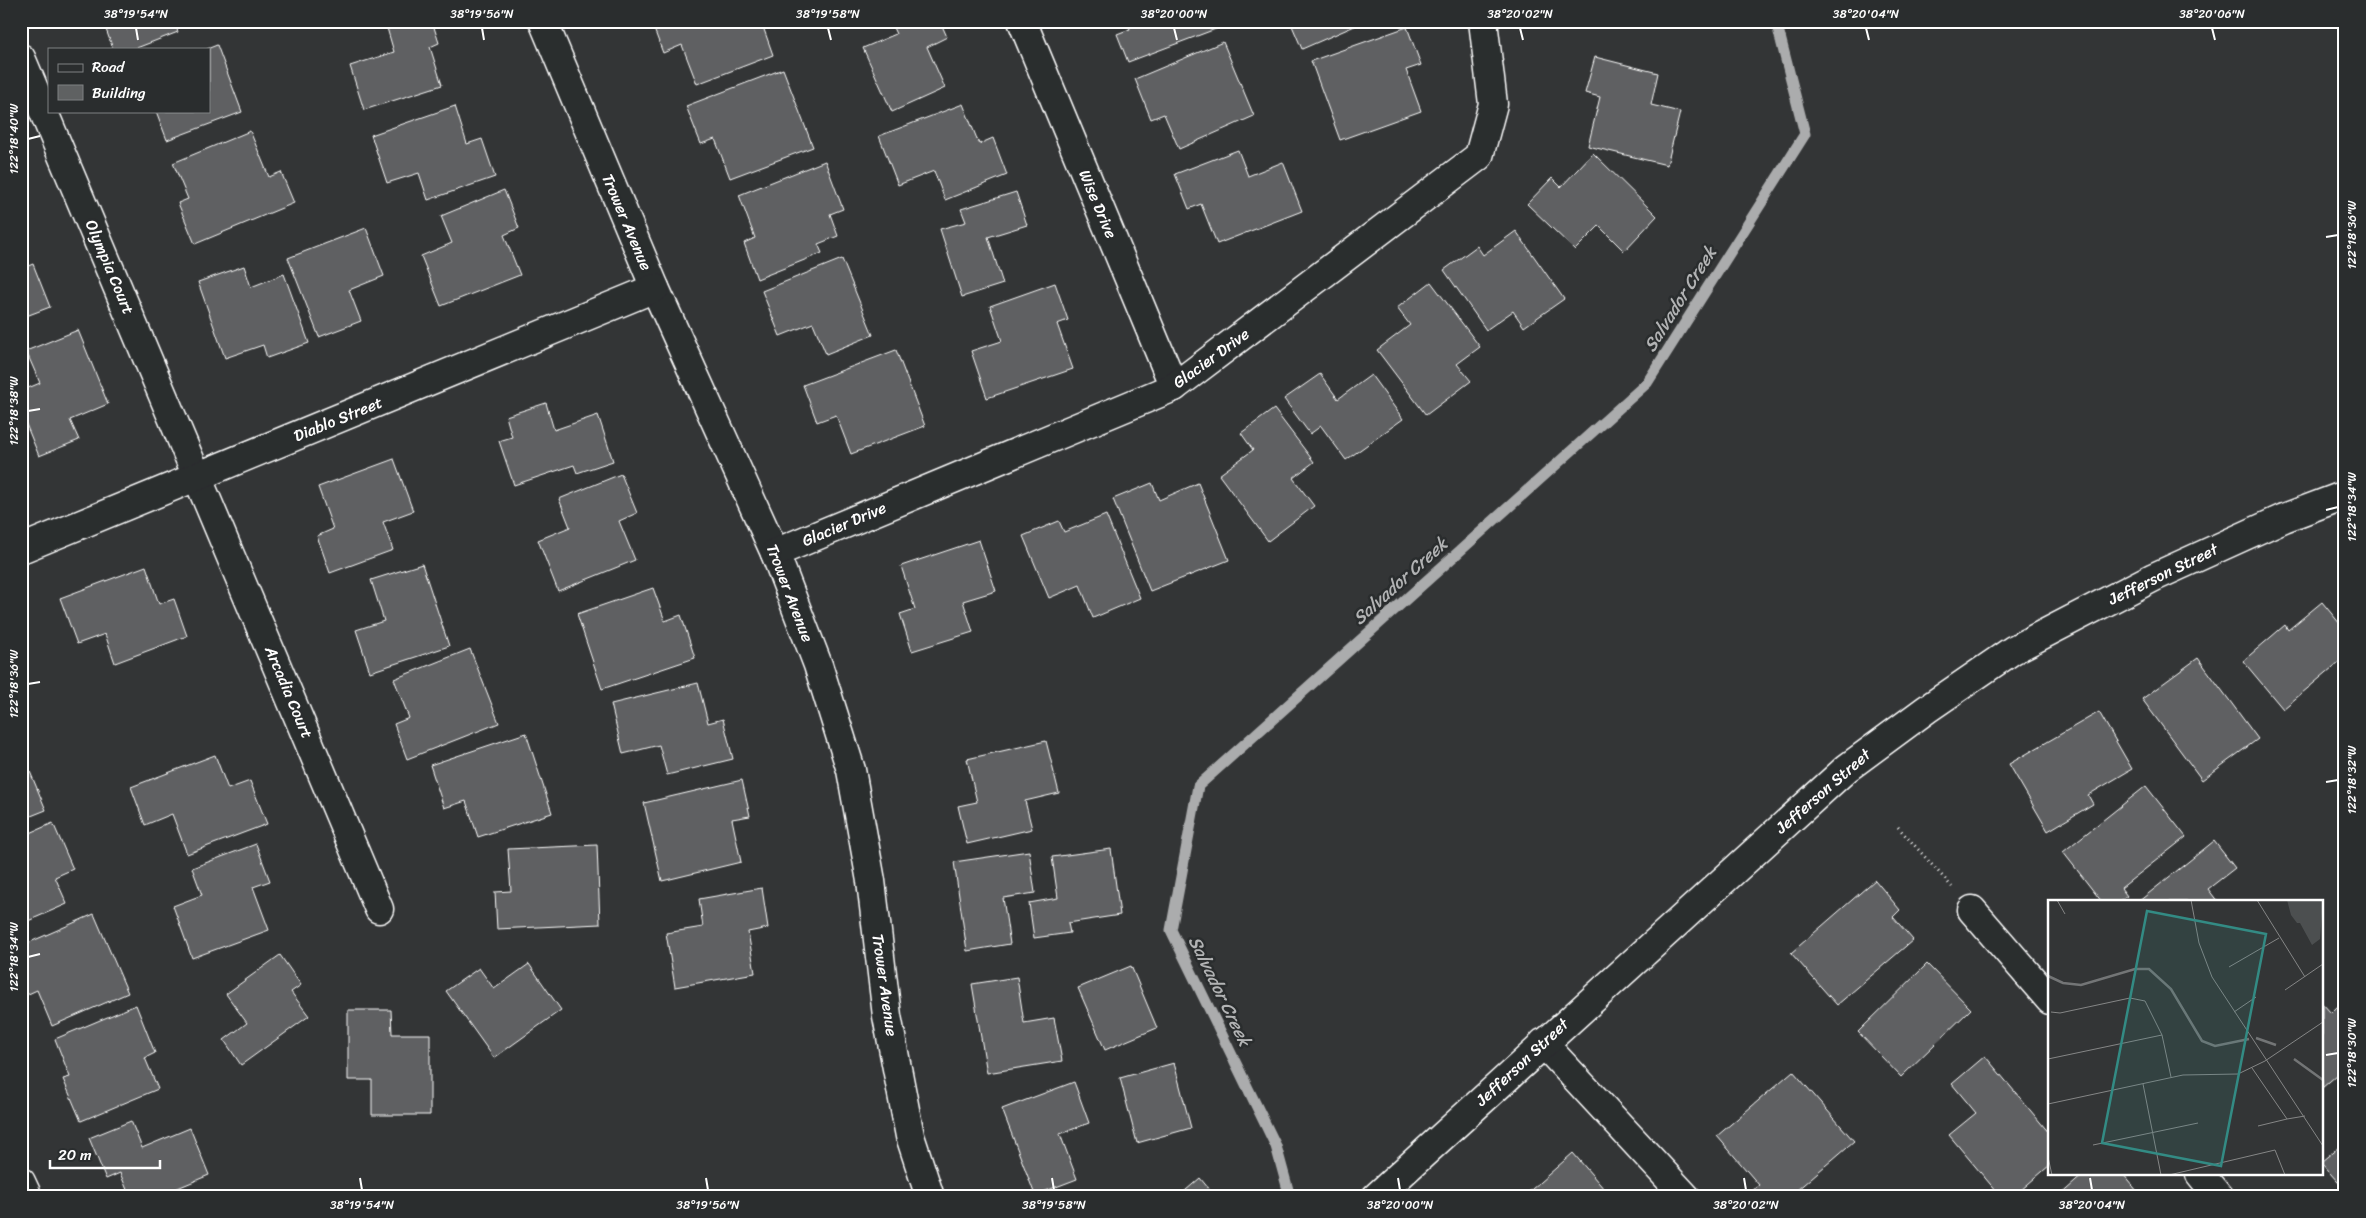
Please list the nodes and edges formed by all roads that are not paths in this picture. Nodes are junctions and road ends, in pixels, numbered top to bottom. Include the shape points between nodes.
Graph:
1 (544, 21) edge
2 (1022, 21) edge
3 (1483, 21) edge
4 (21, 58) edge
5 (655, 288) junction
6 (1174, 387) junction
7 (198, 476) junction
8 (2345, 495) edge
9 (21, 549) edge
10 (775, 553) junction
11 (379, 909) dead end
12 (1972, 910) road end
13 (2048, 998) edge
14 (1543, 1043) junction
15 (2202, 1176) edge
16 (21, 1182) edge
17 (28, 1197) edge
18 (930, 1197) edge
19 (1376, 1197) edge
20 (1686, 1197) edge
21 (2220, 1197) edge

1 - 5 street, Trower Avenue
2 - 6 street, Wise Drive
3 - 6 street, Glacier Drive via 1494,104 1479,156
4 - 7 street, Olympia Court
5 - 7 street, Diablo Street
5 - 10 street, Trower Avenue
6 - 10 street, Glacier Drive
7 - 9 street, Diablo Street
7 - 11 street, Arcadia Court
8 - 14 street, Jefferson Street via 2284,518 2154,576 2013,650 1847,768
10 - 18 street, Trower Avenue via 818,665 851,770 872,881 887,1016 910,1136
12 - 13 street
14 - 19 street, Jefferson Street
14 - 20 street
15 - 21 street
16 - 17 street

